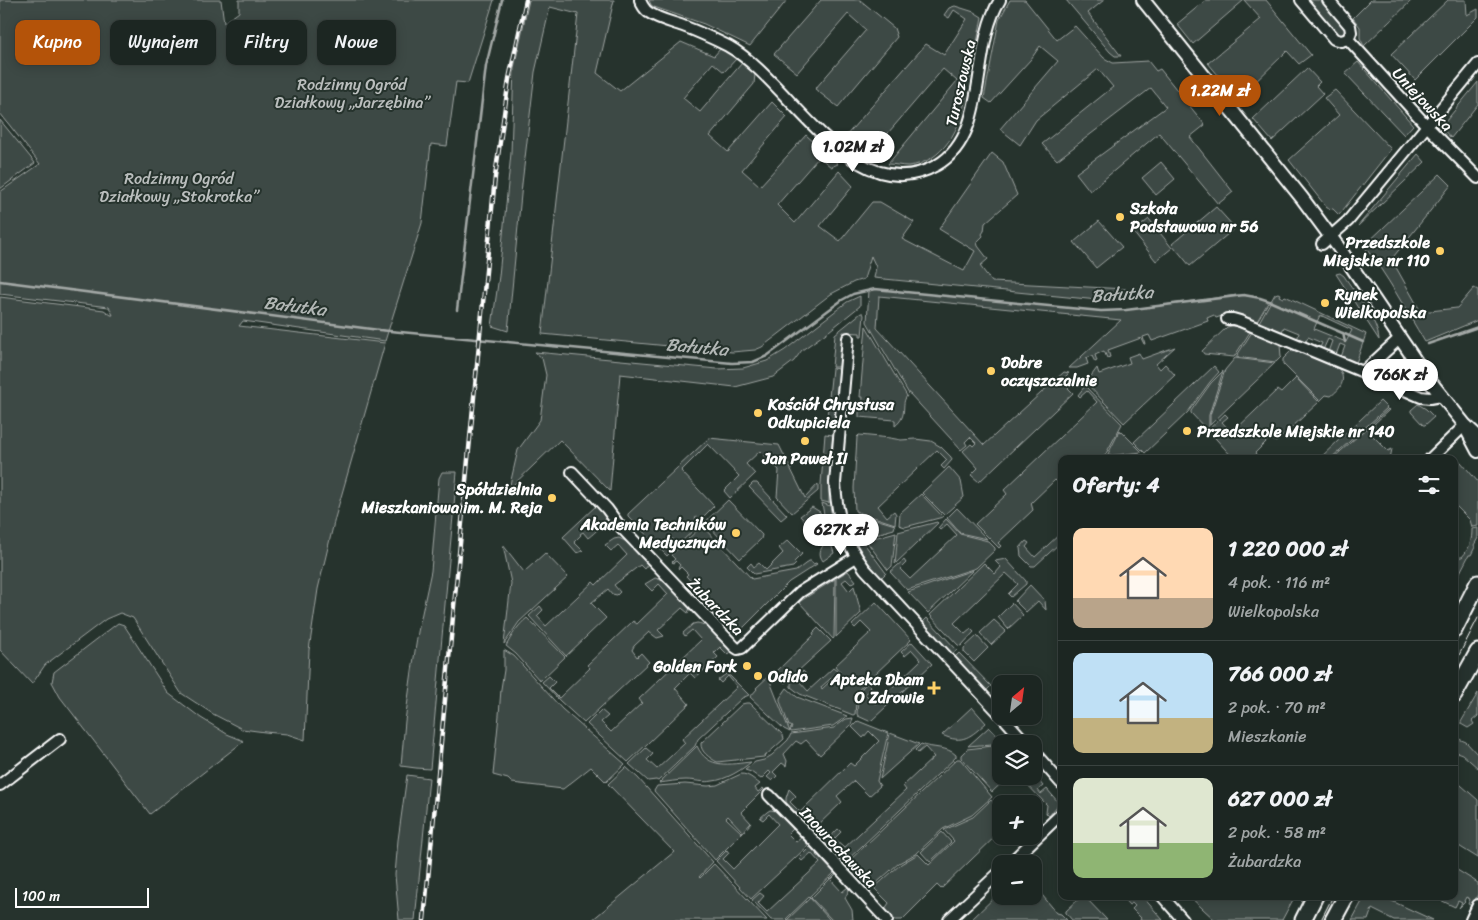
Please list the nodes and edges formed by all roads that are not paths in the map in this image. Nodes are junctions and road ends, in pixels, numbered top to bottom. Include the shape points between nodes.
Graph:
1 (1000, 0) edge
2 (1143, 0) edge
3 (1301, 0) edge
4 (1328, 0) edge
5 (640, 1) edge
6 (1348, 39) junction
7 (1478, 64) edge
8 (1427, 126) junction
9 (1478, 178) edge
10 (1327, 240) junction
11 (1227, 319) dead end
12 (848, 338) dead end
13 (1400, 338) junction
14 (1363, 372) junction
15 (1441, 396) junction
16 (1465, 425) junction
17 (1478, 429) edge
18 (1478, 437) edge
19 (1478, 451) edge
20 (1434, 455) edge
21 (572, 472) dead end
22 (856, 558) junction
23 (1478, 583) edge
24 (1458, 622) edge
25 (1478, 652) edge
26 (1458, 687) edge
27 (992, 705) edge
28 (1010, 725) edge
29 (1018, 735) edge
30 (60, 739) dead end
31 (1042, 761) edge
32 (1058, 780) edge
33 (0, 785) edge
34 (769, 795) dead end
35 (1058, 817) edge
36 (1018, 855) edge
37 (992, 879) edge
38 (1166, 900) edge
39 (1313, 900) edge
40 (1344, 900) edge
41 (1478, 905) edge
42 (887, 920) edge
43 (949, 920) edge
44 (1183, 920) edge
45 (1303, 920) edge
46 (1333, 920) edge
47 (1471, 920) edge

1 - 5 street, Turoszowska via 989,26 971,118 962,138 954,151 937,165 915,174 900,175 874,171 848,155 739,53 701,33 654,16
2 - 10 street via 1270,158
3 - 6 street, Uniejowska via 1334,39
4 - 6 street, Uniejowska via 1350,26
6 - 8 street, Uniejowska
7 - 8 street
8 - 9 street, Uniejowska
8 - 10 street via 1348,222
10 - 13 street
11 - 14 street via 1238,320
12 - 22 street via 835,483 840,522
13 - 14 street
13 - 15 street
14 - 15 street via 1421,397
15 - 16 street
16 - 17 street
16 - 18 street
16 - 19 street
16 - 20 street
21 - 22 street, Żubardzka via 738,649 800,592
22 - 27 street
23 - 24 main road
25 - 26 main road
28 - 29 street
30 - 33 street
31 - 32 street
34 - 42 street, Inowrocławska
35 - 36 street
37 - 43 street
38 - 44 street
39 - 45 main road
40 - 46 main road
41 - 47 street

